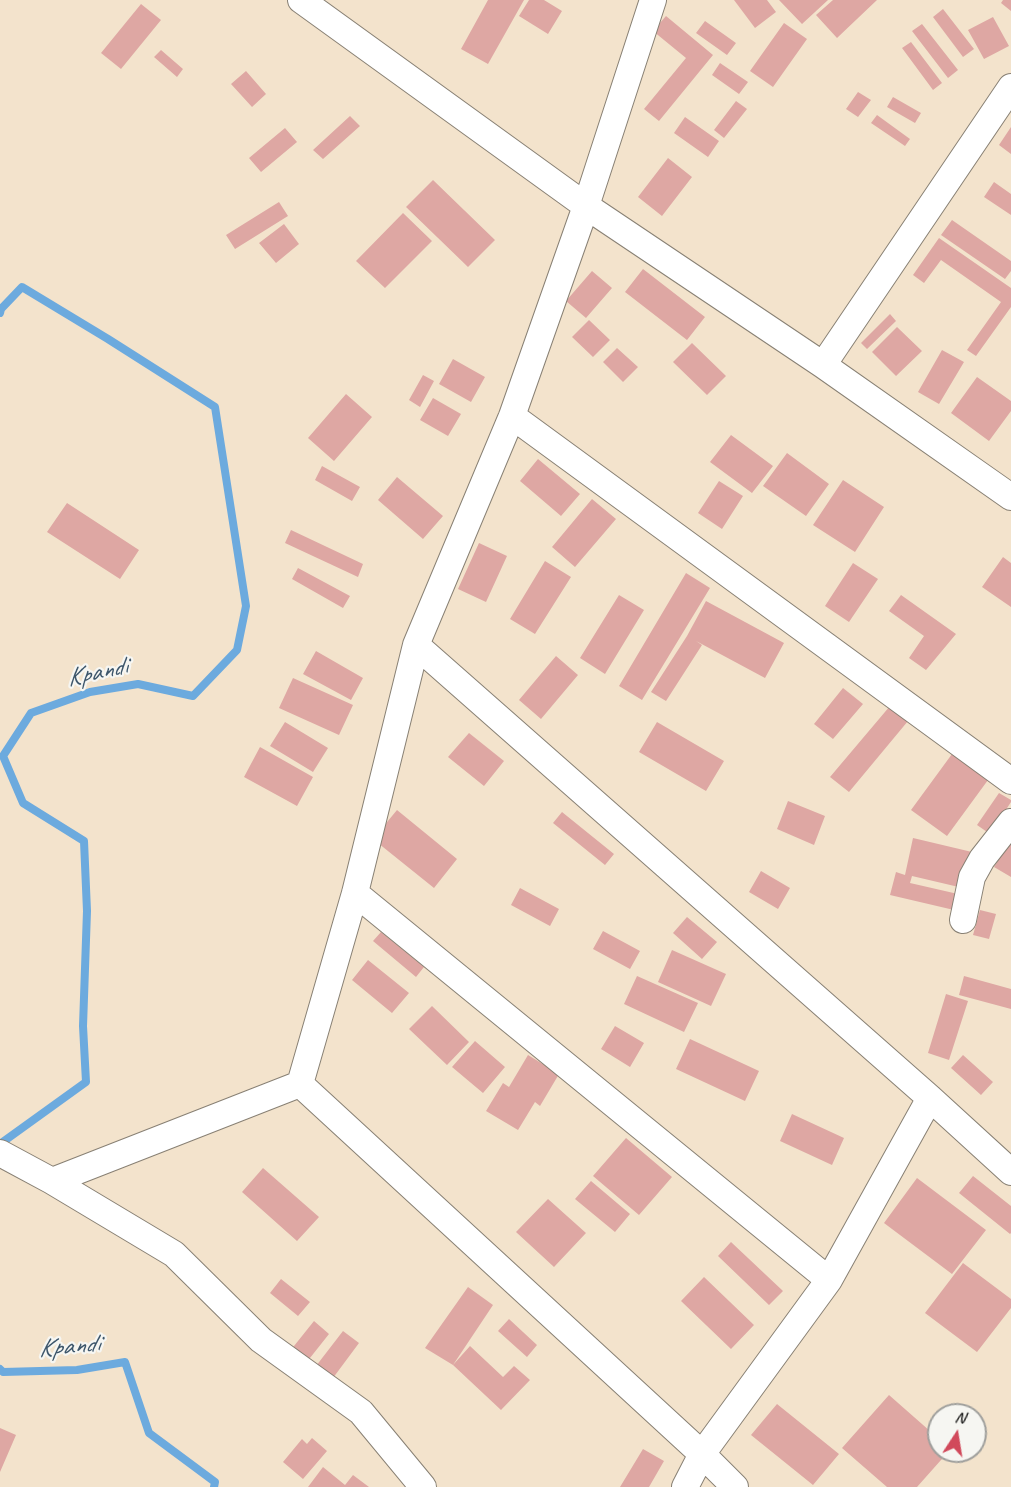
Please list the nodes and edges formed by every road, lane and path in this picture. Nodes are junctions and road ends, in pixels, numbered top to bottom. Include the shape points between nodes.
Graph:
1 (301, 0) edge
2 (653, 0) edge
3 (1011, 87) edge
4 (586, 206) junction
5 (823, 365) junction
6 (512, 416) junction
7 (1011, 497) edge
8 (416, 645) junction
9 (1011, 781) edge
10 (1011, 822) edge
11 (355, 893) junction
12 (963, 920) dead end
13 (300, 1084) junction
14 (930, 1098) junction
15 (0, 1154) edge
16 (1011, 1172) edge
17 (52, 1181) junction
18 (829, 1280) junction
19 (702, 1454) junction
20 (423, 1487) edge
21 (685, 1487) edge
22 (735, 1487) edge

1 - 4 street
2 - 4 street
3 - 5 street
4 - 5 street
4 - 6 street
5 - 7 street
6 - 8 street
6 - 9 street
8 - 11 street
8 - 14 street
10 - 12 street via 972,877
11 - 13 street
11 - 18 street
13 - 17 street
13 - 19 street
14 - 16 street
14 - 18 street
15 - 17 street
17 - 20 street via 174,1254 261,1340 361,1412
18 - 19 street
19 - 21 street
19 - 22 street

